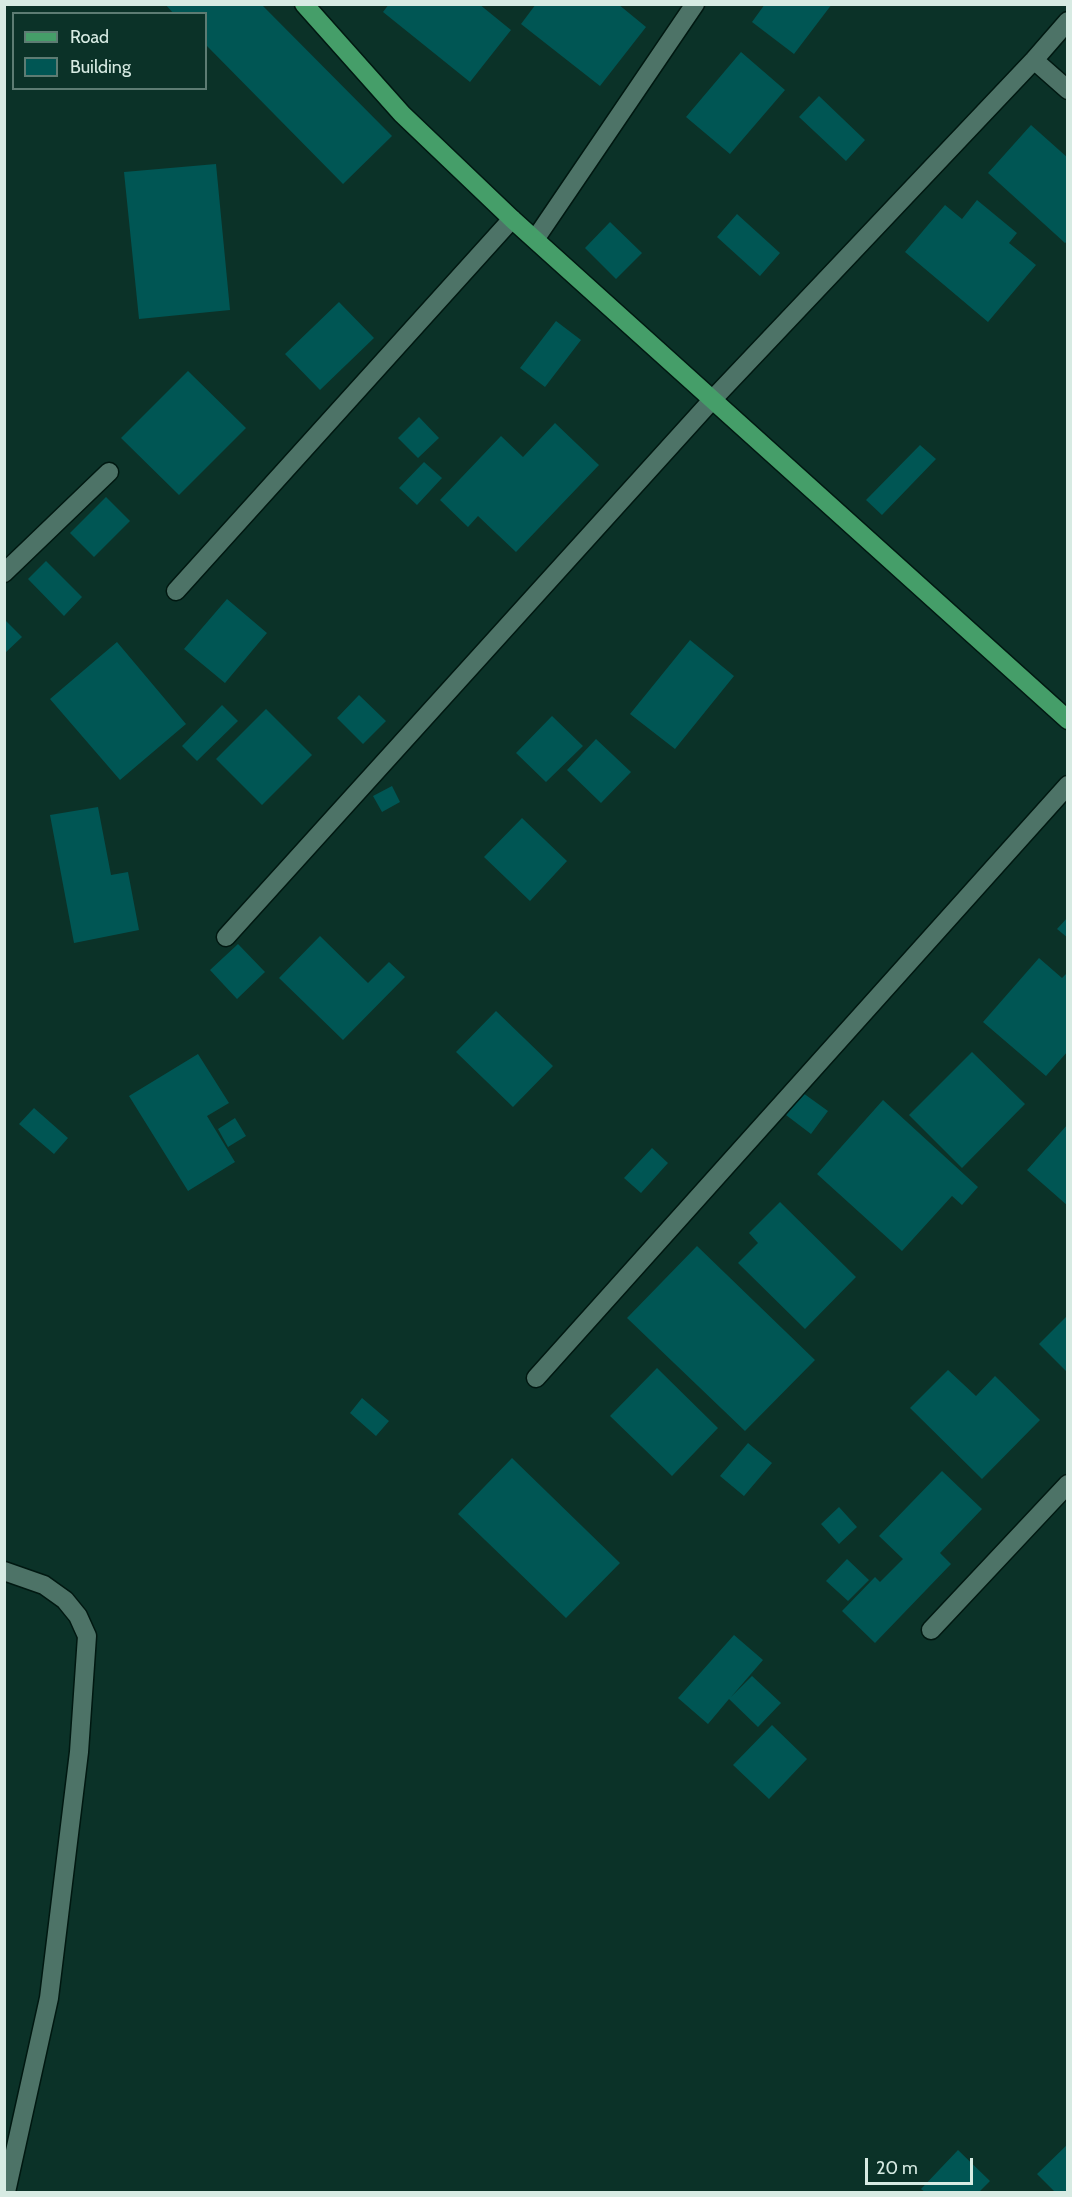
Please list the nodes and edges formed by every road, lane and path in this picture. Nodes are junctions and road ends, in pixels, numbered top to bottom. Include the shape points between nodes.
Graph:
1 (304, 4) edge
2 (695, 4) edge
3 (1068, 21) edge
4 (1034, 60) junction
5 (1068, 90) edge
6 (512, 219) junction
7 (536, 238) junction
8 (713, 399) junction
9 (109, 472) dead end
10 (4, 573) edge
11 (176, 591) dead end
12 (1068, 720) edge
13 (1068, 785) edge
14 (226, 937) dead end
15 (536, 1378) dead end
16 (1068, 1484) edge
17 (4, 1571) edge
18 (932, 1630) dead end
19 (6, 2193) edge

1 - 6 main road via 402,114
2 - 7 street
3 - 4 street
4 - 5 street
4 - 8 street
6 - 7 main road
6 - 11 street
7 - 8 main road
8 - 12 main road
8 - 14 street
9 - 10 street
13 - 15 street
16 - 18 street
17 - 19 street via 44,1585 64,1600 78,1616 87,1636 79,1752 49,1998

